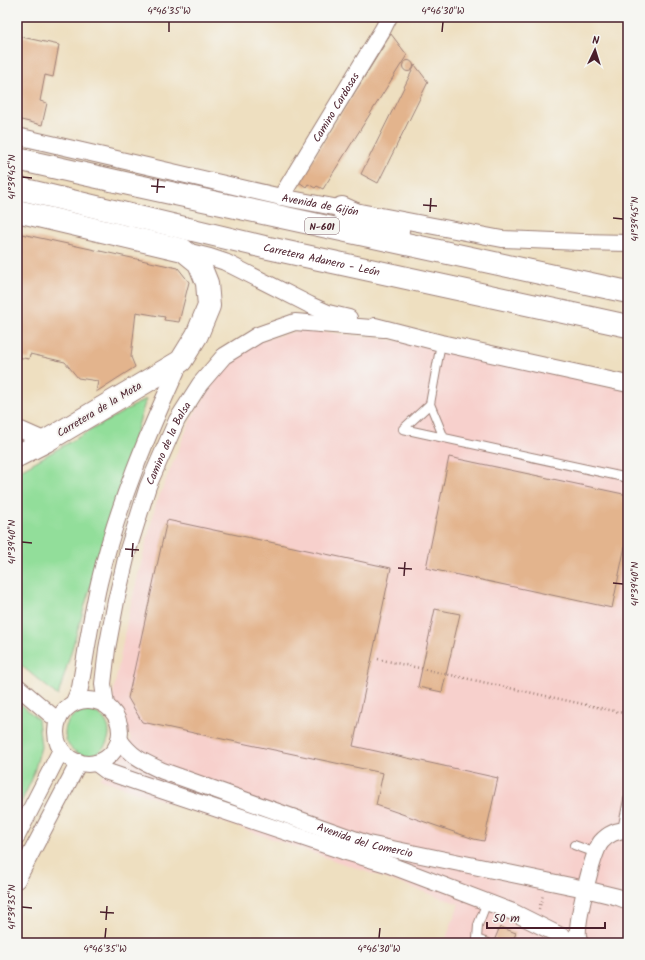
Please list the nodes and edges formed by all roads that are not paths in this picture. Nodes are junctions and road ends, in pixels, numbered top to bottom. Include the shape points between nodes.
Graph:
1 (389, 17) edge
2 (17, 136) edge
3 (17, 159) edge
4 (17, 188) edge
5 (281, 197) junction
6 (342, 208) junction
7 (17, 211) edge
8 (628, 243) edge
9 (183, 250) junction
10 (481, 260) junction
11 (628, 292) edge
12 (628, 326) edge
13 (384, 329) junction
14 (441, 343) junction
15 (181, 361) junction
16 (628, 384) edge
17 (430, 404) junction
18 (17, 430) edge
19 (444, 438) junction
20 (46, 441) junction
21 (17, 456) edge
22 (628, 478) edge
23 (17, 686) edge
24 (74, 702) junction
25 (106, 706) junction
26 (57, 720) junction
27 (119, 739) junction
28 (61, 750) junction
29 (79, 762) junction
30 (96, 762) junction
31 (628, 800) edge
32 (625, 830) edge
33 (17, 836) edge
34 (574, 845) dead end
35 (596, 853) junction
36 (17, 880) edge
37 (584, 889) junction
38 (628, 901) edge
39 (487, 902) junction
40 (572, 942) edge
41 (487, 943) edge

1 - 5 street, Camino Cardosas
2 - 5 street, Avenida de Gijón
3 - 10 main road, N-601
4 - 12 main road, Carretera Adanero - León via 272,249
5 - 6 street, Avenida de Gijón
6 - 8 street, Avenida de Gijón via 502,239
6 - 10 main road via 387,228 437,238
7 - 9 main road
9 - 13 street via 225,262 328,313
9 - 15 main road via 199,263 207,283 209,306 197,335
10 - 11 main road, N-601
13 - 14 street
13 - 25 street, Camino de la Balsa via 295,322 258,334 224,356 200,384 178,420 148,486 128,550 107,649 103,684
14 - 16 street
14 - 17 lane
15 - 20 main road, Carretera de la Mota
15 - 24 street, Camino de la Balsa via 131,479 113,533 99,583 80,688
17 - 19 lane
17 - 19 lane via 404,429
18 - 20 street
19 - 22 lane
20 - 21 main road, Carretera de la Mota
23 - 26 street
24 - 25 street via 91,699
24 - 26 street
25 - 27 street via 118,720
26 - 28 street via 56,736
27 - 30 street via 110,754
27 - 37 street, Avenida del Comercio via 126,750 163,771 368,844
28 - 29 street via 69,758
28 - 33 street
29 - 30 street
29 - 36 street
30 - 39 street, Avenida del Comercio via 108,772 387,864
31 - 32 lane
32 - 35 street via 609,835 600,843
34 - 35 lane
35 - 37 street
37 - 38 street, Avenida del Comercio via 618,896
37 - 40 street via 578,937
39 - 40 street, Avenida del Comercio via 513,912
39 - 41 lane via 478,925 477,939

